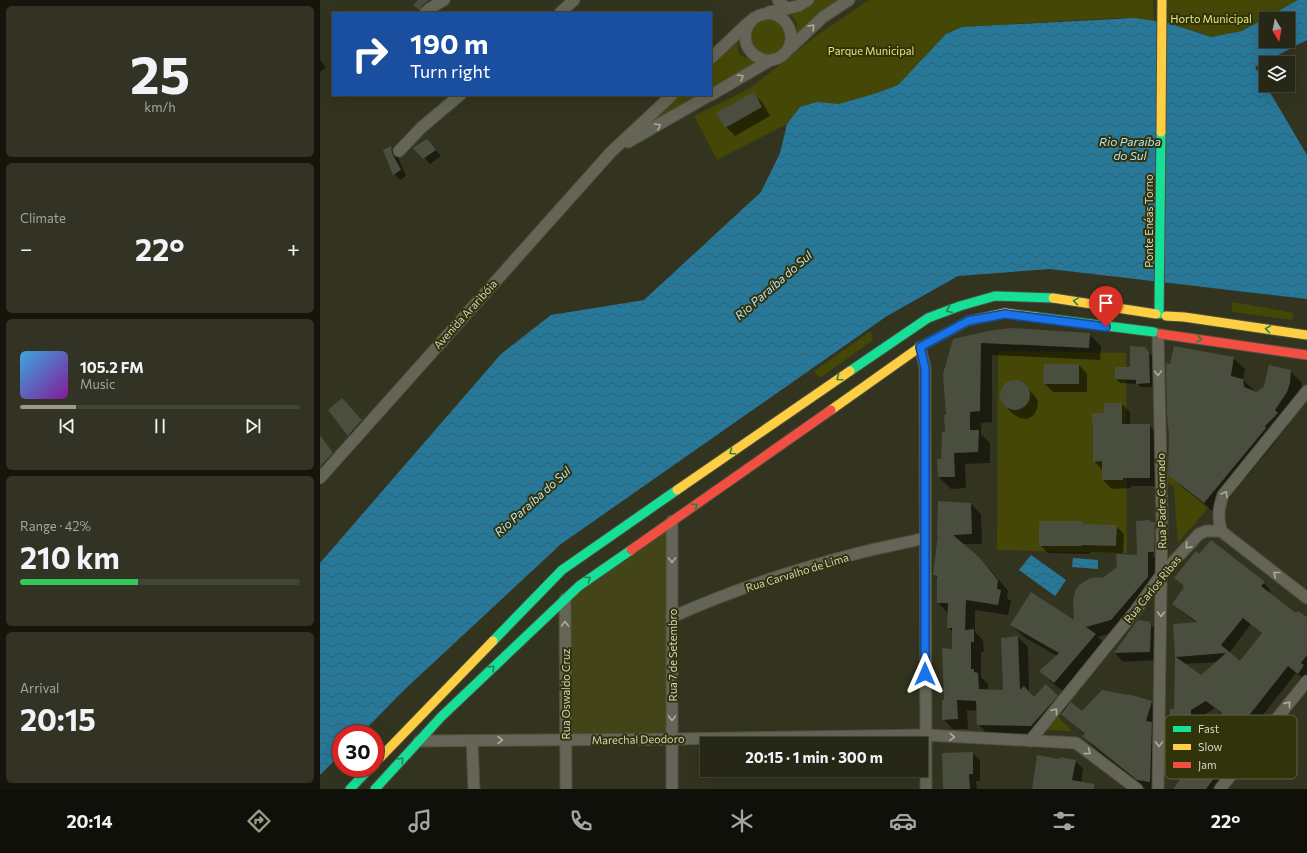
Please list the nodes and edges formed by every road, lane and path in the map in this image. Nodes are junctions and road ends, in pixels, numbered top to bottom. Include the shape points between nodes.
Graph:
1 (444, 0) edge
2 (574, 0) edge
3 (778, 0) edge
4 (808, 0) edge
5 (849, 0) edge
6 (1162, 0) edge
7 (787, 9) junction
8 (426, 12) edge
9 (561, 12) edge
10 (758, 16) junction
11 (784, 54) junction
12 (712, 57) edge
13 (771, 60) junction
14 (712, 94) edge
15 (459, 96) edge
16 (671, 96) edge
17 (709, 96) edge
18 (399, 151) dead end
19 (611, 152) junction
20 (1160, 315) junction
21 (1158, 333) junction
22 (1307, 335) edge
23 (920, 347) junction
24 (1307, 354) edge
25 (1307, 391) edge
26 (320, 478) edge
27 (672, 521) junction
28 (1221, 532) junction
29 (925, 538) junction
30 (1161, 575) junction
31 (1307, 598) edge
32 (565, 599) junction
33 (672, 617) junction
34 (1307, 681) edge
35 (1280, 715) edge
36 (926, 735) junction
37 (672, 739) junction
38 (565, 740) junction
39 (419, 741) junction
40 (472, 741) junction
41 (1027, 741) junction
42 (384, 754) edge
43 (361, 777) edge
44 (1228, 779) edge
45 (350, 789) edge
46 (375, 789) edge
47 (474, 789) edge
48 (566, 789) edge
49 (672, 789) edge
50 (926, 789) edge
51 (1137, 789) edge
52 (1158, 789) edge
53 (1220, 789) edge

1 - 8 street
2 - 9 street
3 - 7 street
4 - 7 street
11 -> 5 street via 823,17
6 - 20 main road, Ponte Enéas Torno
7 - 10 street
10 - 11 street via 777,15 788,25 791,40
10 - 12 street
10 - 13 street via 750,22 745,33 746,45 759,58
11 - 13 street
14 -> 13 street, Avenida Araribóia
15 - 18 street via 422,127
16 - 19 street, Avenida Araribóia
19 -> 17 street, Avenida Araribóia
19 - 26 street, Avenida Araribóia
20 - 21 main road via 1149,321 1150,328
20 - 21 main road via 1169,321 1164,333
22 -> 20 main road
20 -> 42 main road via 1059,298 995,296 928,318 562,570
21 - 23 main road via 1005,314 968,321
21 -> 24 main road
21 -> 30 street, Rua Padre Conrado
27 -> 23 main road
23 - 29 street via 925,368
28 -> 25 street via 1218,519 1223,495
32 -> 27 main road via 579,586
27 -> 33 street, Rua 7 de Setembro
28 -> 30 street, Rua Carlos Ribas via 1206,530 1199,534
31 -> 28 street
29 - 33 street, Rua Carvalho de Lima via 782,575 708,601
29 - 36 street
41 -> 30 street, Rua Carlos Ribas via 1136,610
30 -> 52 street, Rua Padre Conrado
38 -> 32 street, Rua Oswaldo Cruz
39 -> 32 main road
33 -> 37 street, Rua 7 de Setembro
35 -> 34 street
36 - 37 street, Marechal Deodoro
36 -> 41 street, Marechal Deodoro
36 - 50 street
37 - 38 street, Marechal Deodoro
37 - 49 street, Rua 7 de Setembro
40 -> 38 street, Marechal Deodoro
38 - 48 street, Rua Oswaldo Cruz
39 - 40 street, Marechal Deodoro
46 -> 39 main road
40 - 47 street
41 -> 51 street, Marechal Deodoro via 1076,744
43 - 45 main road
53 -> 44 street

